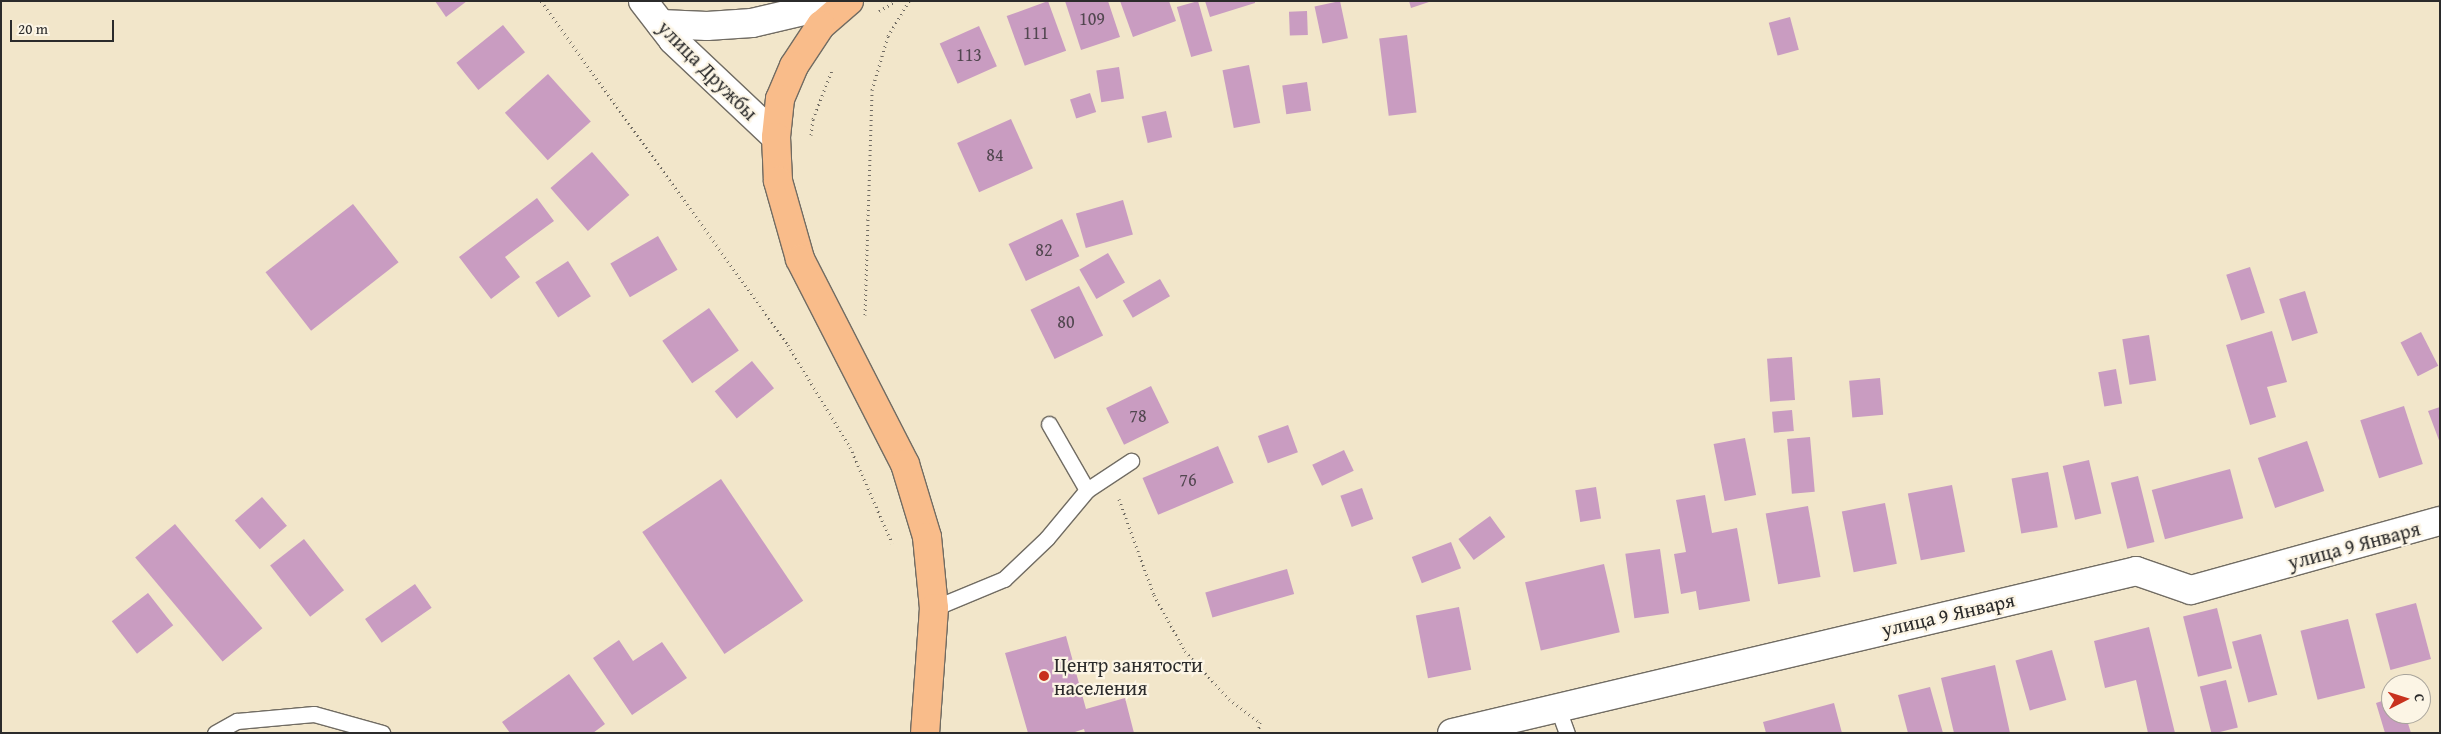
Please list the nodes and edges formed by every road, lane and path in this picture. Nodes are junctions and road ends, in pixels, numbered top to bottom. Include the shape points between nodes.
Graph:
1 (541, 1) edge
2 (643, 1) edge
3 (848, 1) edge
4 (909, 1) edge
5 (661, 24) junction
6 (776, 138) junction
7 (865, 317) dead end
8 (1049, 424) dead end
9 (1131, 461) dead end
10 (1110, 475) junction
11 (1087, 490) junction
12 (2440, 521) edge
13 (892, 543) dead end
14 (934, 608) junction
15 (1557, 706) junction
16 (215, 733) edge
17 (382, 733) edge
18 (925, 733) edge
19 (1258, 733) edge
20 (1452, 733) edge
21 (1566, 733) edge

1 - 13 path via 788,345 850,447
2 - 5 street, улица Дружбы
3 - 5 street via 752,23 707,26
3 - 6 main road via 821,25 794,66 780,99
4 - 7 path via 888,36 872,90
5 - 6 street, улица Дружбы via 673,40
6 - 14 main road via 778,181 800,259 905,464 927,537
8 - 11 lane
9 - 10 lane
10 - 11 lane
10 - 19 path via 1154,595 1185,651 1229,699 1260,722
11 - 14 lane via 1047,538 1004,578
12 - 15 street, улица 9 Января via 2192,590 2136,571
14 - 18 main road
15 - 20 street, улица 9 Января
15 - 21 lane
16 - 17 lane via 237,721 314,714

